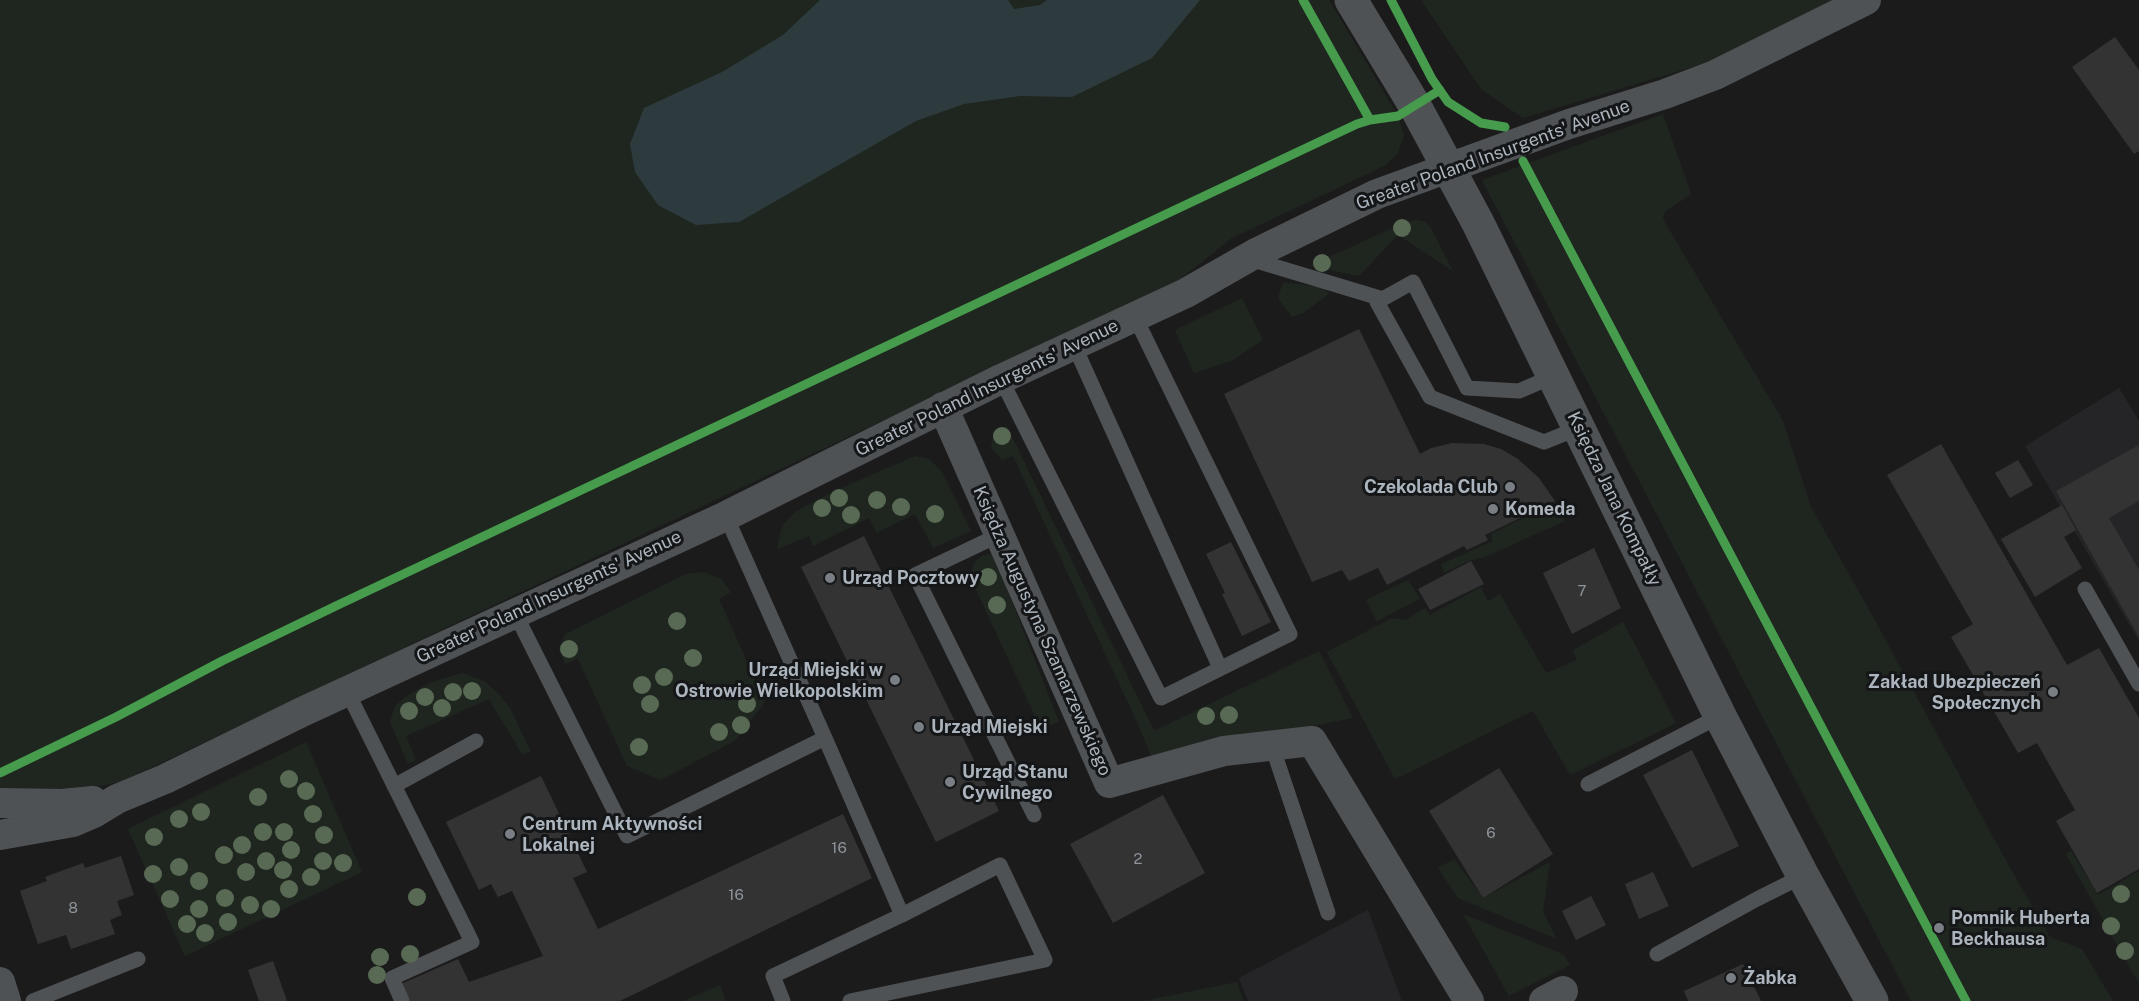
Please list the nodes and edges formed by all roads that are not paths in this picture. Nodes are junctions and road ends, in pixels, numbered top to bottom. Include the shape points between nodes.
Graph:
1 (1351, 0) edge
2 (1866, 0) edge
3 (1448, 168) junction
4 (1247, 258) junction
5 (1383, 299) junction
6 (1135, 317) junction
7 (1074, 345) junction
8 (1554, 376) junction
9 (1001, 379) junction
10 (943, 407) junction
11 (1579, 428) junction
12 (726, 516) junction
13 (999, 535) junction
14 (2085, 589) dead end
15 (515, 613) junction
16 (1220, 668) junction
17 (2139, 684) edge
18 (347, 691) junction
19 (1720, 716) junction
20 (825, 738) junction
21 (476, 741) dead end
22 (1272, 746) junction
23 (1588, 784) dead end
24 (394, 786) junction
25 (117, 799) junction
26 (0, 803) edge
27 (1034, 814) dead end
28 (0, 835) edge
29 (1803, 876) junction
30 (1328, 912) dead end
31 (902, 915) junction
32 (1657, 954) dead end
33 (138, 959) dead end
34 (0, 982) edge
35 (6, 1001) edge
36 (33, 1001) edge
37 (402, 1001) edge
38 (783, 1001) edge
39 (850, 1001) edge
40 (1469, 1001) edge
41 (1872, 1001) edge

1 - 3 street, Księdza Jana Kompałły
2 - 3 street, Greater Poland Insurgents' Avenue via 1715,75
3 - 4 street, Greater Poland Insurgents' Avenue via 1377,194
3 - 8 street, Księdza Jana Kompałły
4 - 5 lane
4 - 6 street, Greater Poland Insurgents' Avenue
5 - 8 lane via 1413,282 1467,388 1519,391
5 - 11 lane via 1377,302 1430,397 1544,442
6 - 7 street, Greater Poland Insurgents' Avenue
6 - 16 lane via 1290,634
7 - 9 street, Greater Poland Insurgents' Avenue
7 - 16 lane
8 - 11 street, Księdza Jana Kompałły
9 - 10 street, Greater Poland Insurgents' Avenue
9 - 16 lane via 1161,698
10 - 12 street, Greater Poland Insurgents' Avenue
10 - 13 street, Księdza Augustyna Szamarzewskiego
11 - 19 street, Księdza Jana Kompałły
12 - 15 street, Greater Poland Insurgents' Avenue
12 - 20 lane
13 - 22 street, Księdza Augustyna Szamarzewskiego via 1109,783 1224,751
13 - 27 lane via 915,575
14 - 17 lane
15 - 18 street, Greater Poland Insurgents' Avenue
15 - 20 lane via 627,836
18 - 24 lane
18 - 25 street, Greater Poland Insurgents' Avenue
19 - 23 lane
19 - 29 street, Księdza Jana Kompałły
20 - 31 lane
21 - 24 lane
22 - 30 lane
22 - 40 street, Księdza Augustyna Szamarzewskiego via 1312,741
24 - 37 lane via 472,942 392,978
25 - 26 street, Greater Poland Insurgents' Avenue via 62,804
25 - 28 street, Greater Poland Insurgents' Avenue via 73,822
29 - 32 lane
29 - 41 street, Księdza Jana Kompałły
31 - 38 lane via 773,976
31 - 39 lane via 1000,865 1046,960
33 - 36 lane
34 - 35 street

